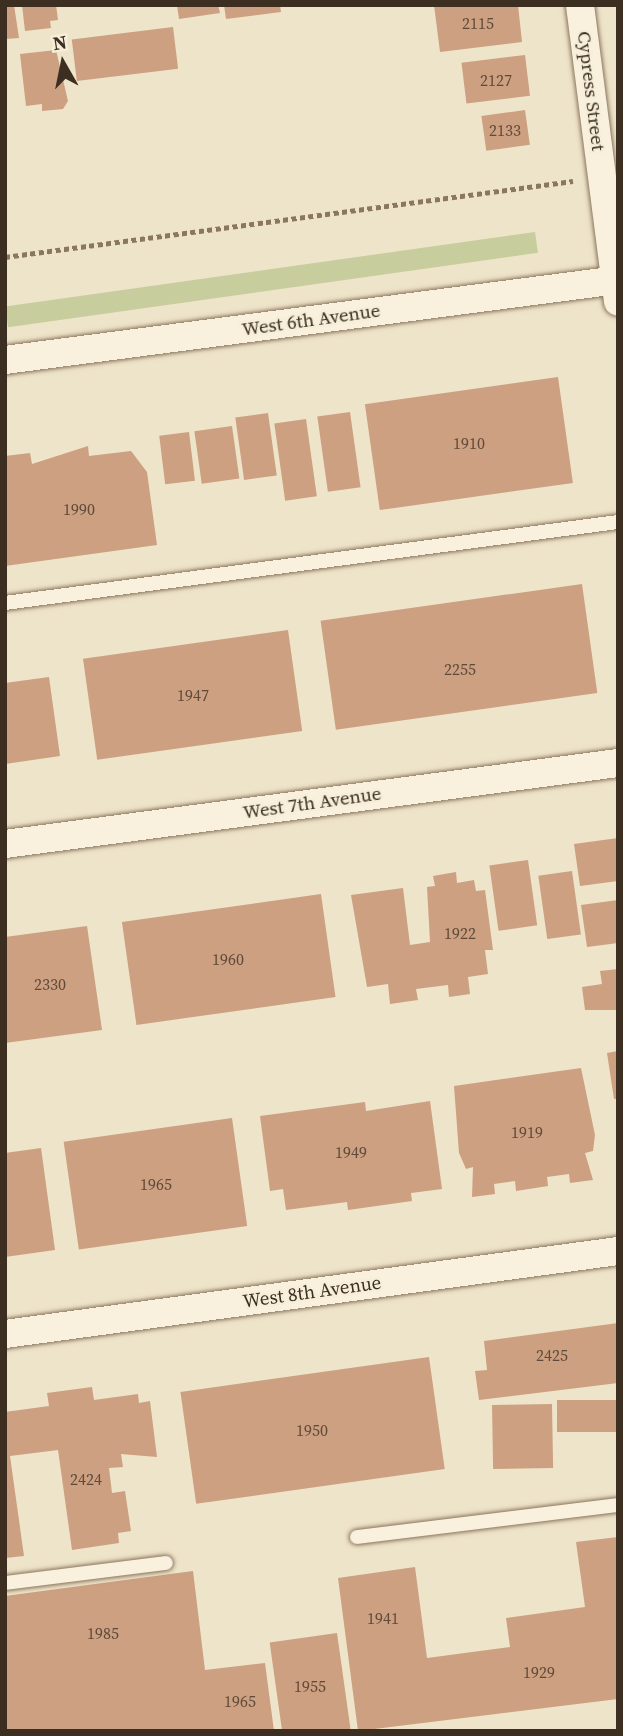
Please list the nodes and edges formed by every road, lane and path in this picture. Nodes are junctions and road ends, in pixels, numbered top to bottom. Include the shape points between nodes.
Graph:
1 (579, 5) edge
2 (565, 182) dead end
3 (5, 257) edge
4 (617, 287) edge
5 (5, 360) edge
6 (618, 522) edge
7 (5, 603) edge
8 (618, 763) edge
9 (5, 844) edge
10 (618, 1251) edge
11 (5, 1334) edge
12 (618, 1505) edge
13 (357, 1536) dead end
14 (166, 1563) dead end
15 (5, 1583) edge

1 - 4 street, Cypress Street
2 - 3 path
4 - 5 street, West 6th Avenue
6 - 7 lane
8 - 9 street, West 7th Avenue
10 - 11 street, West 8th Avenue
12 - 13 lane
14 - 15 lane

